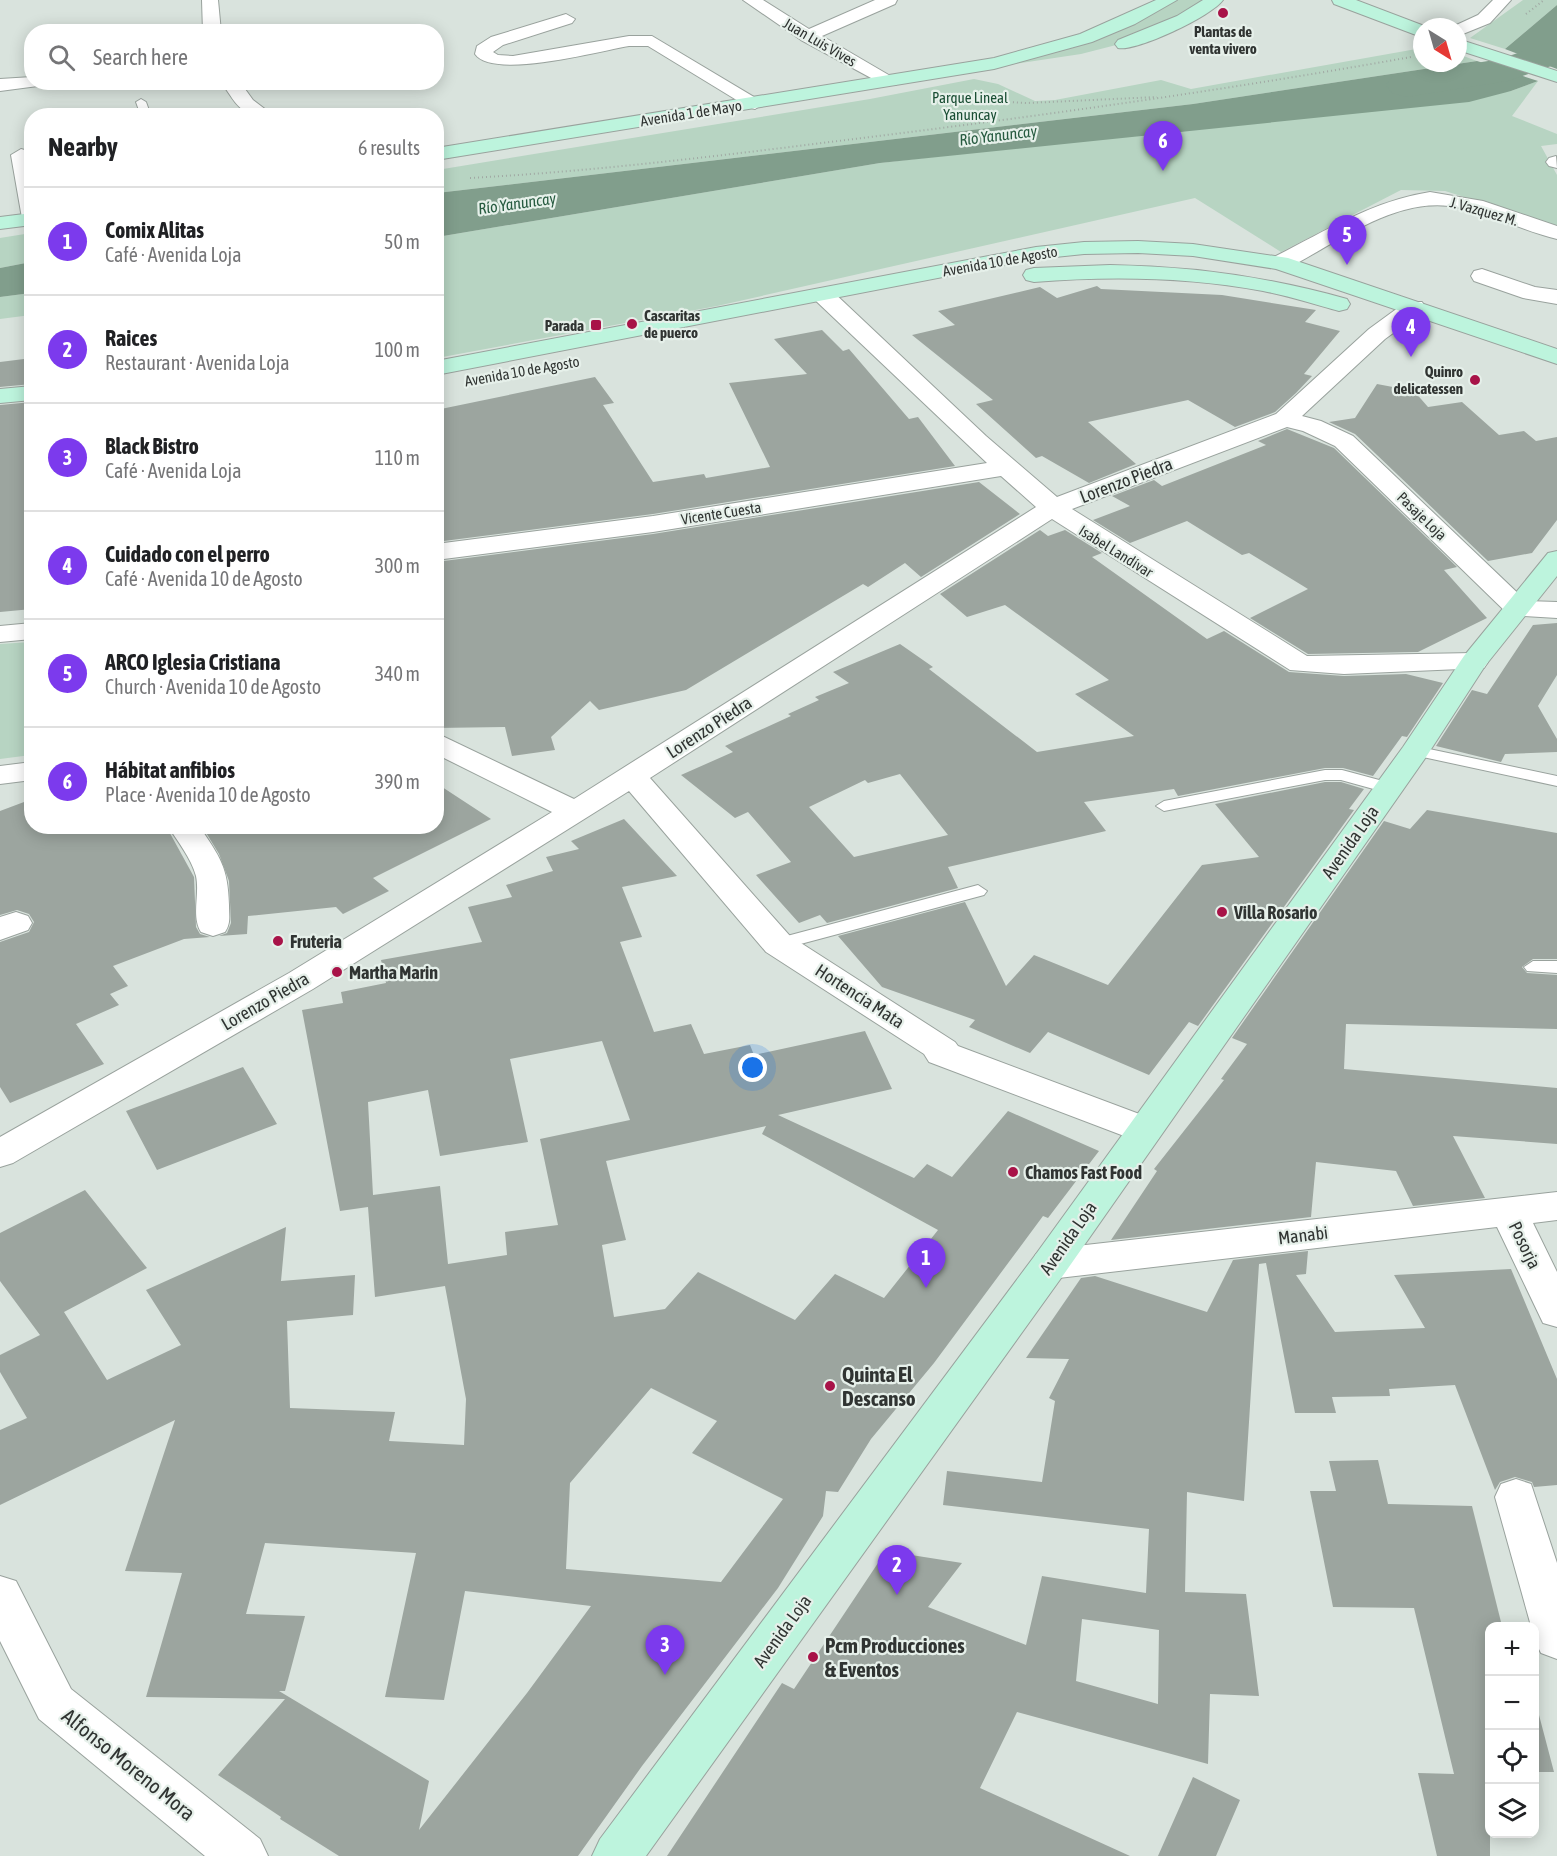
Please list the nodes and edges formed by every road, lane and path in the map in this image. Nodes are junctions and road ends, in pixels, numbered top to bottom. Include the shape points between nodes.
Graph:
1 (210, 0) edge
2 (751, 0) edge
3 (889, 0) edge
4 (1169, 0) edge
5 (1215, 0) edge
6 (1340, 0) edge
7 (1503, 0) edge
8 (566, 19) dead end
9 (212, 24) edge
10 (1467, 27) edge
11 (1413, 28) edge
12 (807, 36) junction
13 (1467, 47) edge
14 (1411, 57) dead end
15 (945, 72) junction
16 (1557, 77) edge
17 (890, 81) junction
18 (24, 83) edge
19 (0, 85) edge
20 (236, 90) edge
21 (1175, 97) junction
22 (946, 99) dead end
23 (141, 102) dead end
24 (755, 103) junction
25 (143, 108) edge
26 (252, 108) edge
27 (444, 153) edge
28 (21, 155) dead end
29 (24, 172) edge
30 (470, 178) dead end
31 (24, 219) edge
32 (0, 223) edge
33 (1557, 233) edge
34 (1280, 263) junction
35 (1482, 276) dead end
36 (1557, 297) edge
37 (831, 302) junction
38 (1403, 315) junction
39 (1557, 357) edge
40 (444, 367) edge
41 (1557, 378) edge
42 (444, 385) edge
43 (24, 394) edge
44 (0, 396) edge
45 (24, 414) edge
46 (0, 416) edge
47 (1285, 419) junction
48 (1005, 468) junction
49 (1052, 508) junction
50 (444, 551) edge
51 (1557, 560) edge
52 (1519, 609) junction
53 (1557, 610) edge
54 (24, 632) edge
55 (0, 633) edge
56 (1474, 662) junction
57 (444, 746) edge
58 (1415, 751) junction
59 (24, 772) edge
60 (0, 775) edge
61 (632, 776) junction
62 (1557, 781) edge
63 (1388, 788) junction
64 (1164, 806) dead end
65 (574, 811) junction
66 (188, 834) edge
67 (978, 891) dead end
68 (213, 925) dead end
69 (778, 944) junction
70 (1533, 967) dead end
71 (1557, 967) edge
72 (1144, 1131) junction
73 (0, 1154) edge
74 (1557, 1206) edge
75 (1508, 1211) junction
76 (1050, 1264) junction
77 (1557, 1312) edge
78 (1516, 1497) dead end
79 (0, 1595) edge
80 (1557, 1639) edge
81 (243, 1856) edge
82 (617, 1856) edge

1 - 9 street
2 - 12 street, Juan Luis Vives
3 - 12 street
4 - 15 main road, Avenida 1 de Mayo via 1081,42
5 - 15 main road, Avenida 1 de Mayo via 1183,20 1122,45 1084,55
6 - 11 main road
7 - 10 street via 1484,19
8 - 24 street via 497,41 483,50 484,54 494,60 513,61 652,41
12 - 17 street, Juan Luis Vives
13 - 16 main road
14 - 21 path
15 - 17 main road, Avenida 1 de Mayo
17 - 24 main road, Avenida 1 de Mayo
18 - 19 street
20 - 26 street
21 - 22 path via 1051,104
21 - 30 path via 560,174
23 - 25 lane
24 - 27 main road, Avenida 1 de Mayo
28 - 29 street
31 - 32 main road
33 - 34 street, J. Vazquez M. via 1460,202 1431,198 1399,203
34 - 37 main road, Avenida 10 de Agosto via 1193,250 1084,248 1004,259
34 - 38 main road, Avenida 10 de Agosto
35 - 36 street via 1531,293
37 - 38 main road, Avenida 10 de Agosto via 1023,276 1122,272 1173,274 1272,288
37 - 40 main road, Avenida 10 de Agosto
37 - 42 main road, Avenida 10 de Agosto via 522,372
37 - 48 street, Isabel Landívar
38 - 39 main road, Avenida 10 de Agosto
38 - 41 main road, Avenida 10 de Agosto
38 - 47 street, Lorenzo Piedra
43 - 44 main road
45 - 46 main road
47 - 49 street, Lorenzo Piedra
47 - 52 street, Pasaje Loja via 1344,441
48 - 49 street, Isabel Landívar
48 - 50 street, Vicente Cuesta via 653,524
49 - 56 street, Isabel Landívar via 1300,664 1336,668 1440,660
49 - 61 street, Lorenzo Piedra
51 - 52 main road, Avenida Loja
52 - 53 street
52 - 56 main road, Avenida Loja
54 - 55 street
56 - 58 main road, Avenida Loja
57 - 65 street
58 - 62 lane
58 - 63 main road, Avenida Loja
59 - 60 street
61 - 65 street, Lorenzo Piedra
61 - 69 street, Hortencia Mata
63 - 64 lane via 1342,775 1324,775
63 - 72 main road, Avenida Loja
65 - 73 street, Lorenzo Piedra via 301,981
66 - 68 street via 212,877
67 - 69 lane
69 - 72 street, Hortencia Mata via 943,1050 941,1053
70 - 71 lane
72 - 76 main road, Avenida Loja
74 - 75 street, Manabi
75 - 76 street, Manabi
75 - 77 street, Posorja
76 - 82 main road, Avenida Loja
78 - 80 street
79 - 81 street, Alfonso Moreno Mora via 55,1704

